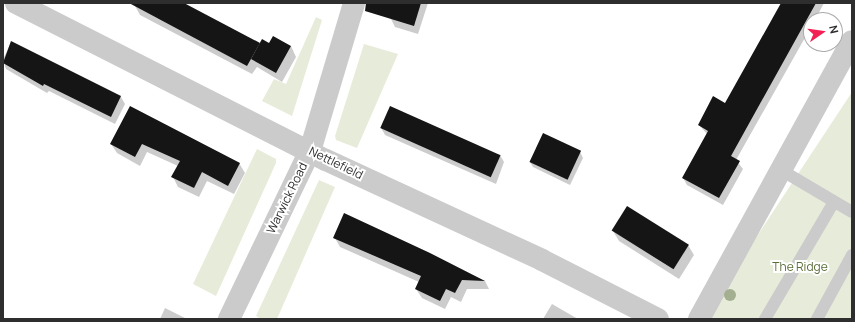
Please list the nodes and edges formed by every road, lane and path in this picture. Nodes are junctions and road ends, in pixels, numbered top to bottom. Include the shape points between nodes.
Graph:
1 (16, 3) edge
2 (354, 3) edge
3 (852, 41) edge
4 (310, 151) junction
5 (781, 170) junction
6 (834, 202) junction
7 (852, 212) edge
8 (852, 255) edge
9 (229, 319) edge
10 (658, 319) edge
11 (699, 319) edge
12 (765, 319) edge
13 (817, 319) edge

1 - 4 street, Nettlefield
2 - 4 street, Warwick Road
3 - 5 street
4 - 9 street, Warwick Road
4 - 10 street, Nettlefield via 542,260
5 - 6 lane
5 - 11 street
6 - 7 lane
6 - 12 lane
8 - 13 lane

